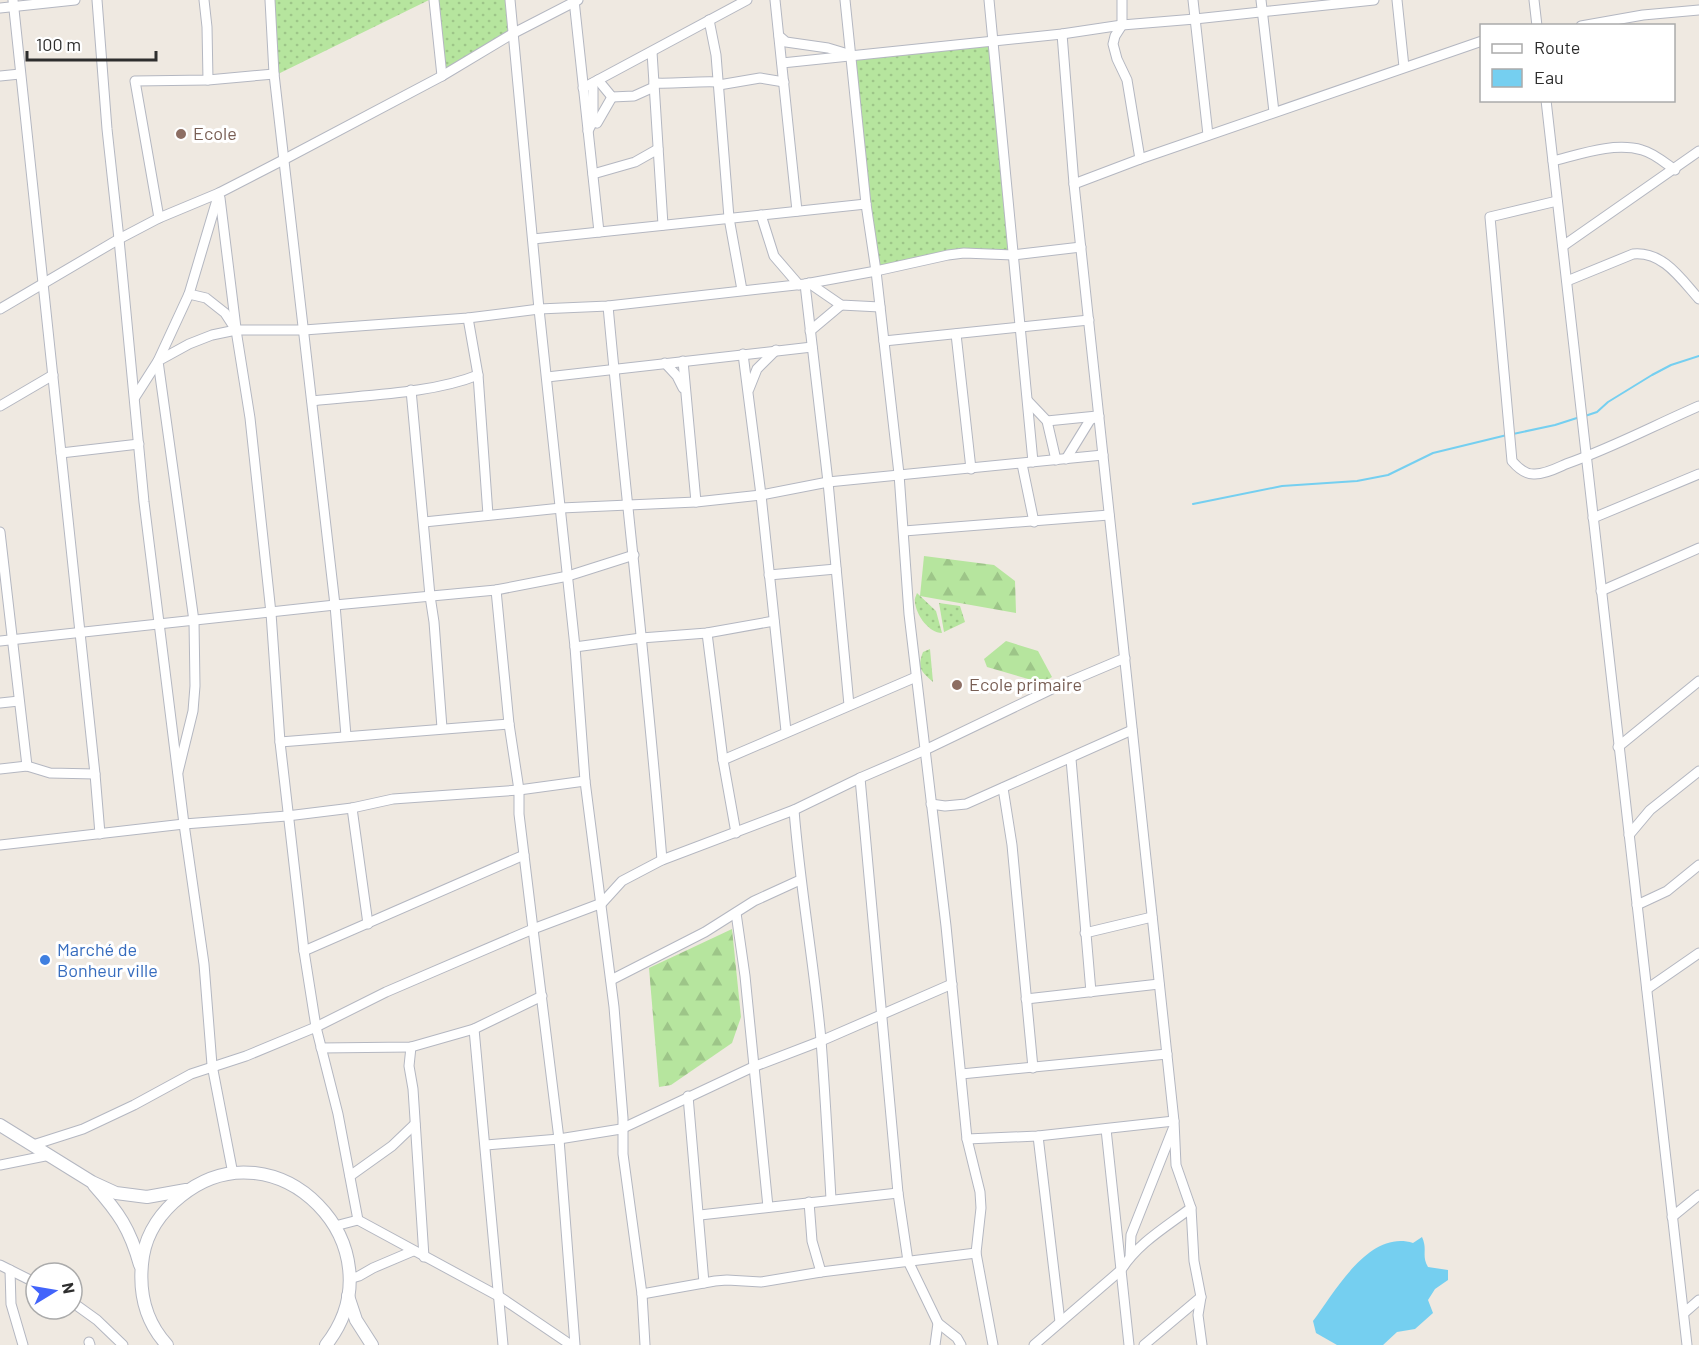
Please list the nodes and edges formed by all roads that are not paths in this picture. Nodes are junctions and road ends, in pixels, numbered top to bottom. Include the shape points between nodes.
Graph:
1 (75, 0) edge
2 (97, 0) edge
3 (204, 0) edge
4 (270, 0) edge
5 (434, 0) edge
6 (510, 0) edge
7 (747, 0) edge
8 (775, 0) edge
9 (845, 0) edge
10 (989, 0) edge
11 (1122, 0) edge
12 (1193, 0) edge
13 (1261, 0) edge
14 (1374, 0) edge
15 (1397, 0) edge
16 (1534, 0) edge
17 (575, 1) edge
18 (1342, 2) edge
19 (13, 4) edge
20 (0, 8) edge
21 (1699, 10) edge
22 (1262, 12) junction
23 (1195, 19) junction
24 (710, 20) junction
25 (1534, 24) edge
26 (1592, 24) edge
27 (1122, 25) junction
28 (512, 34) junction
29 (1062, 34) junction
30 (779, 36) junction
31 (993, 40) junction
32 (1480, 42) edge
33 (651, 52) junction
34 (850, 55) junction
35 (782, 63) junction
36 (1404, 67) junction
37 (21, 74) junction
38 (274, 74) junction
39 (0, 76) edge
40 (442, 76) junction
41 (208, 80) junction
42 (596, 81) junction
43 (784, 82) junction
44 (718, 84) junction
45 (654, 85) junction
46 (583, 88) junction
47 (612, 97) junction
48 (1546, 102) edge
49 (1274, 112) junction
50 (593, 121) junction
51 (588, 131) junction
52 (1208, 135) junction
53 (658, 149) junction
54 (1699, 151) edge
55 (285, 159) junction
56 (1140, 159) junction
57 (1553, 161) junction
58 (1675, 170) junction
59 (593, 174) junction
60 (1074, 184) junction
61 (219, 193) junction
62 (1557, 201) junction
63 (866, 204) junction
64 (797, 211) junction
65 (761, 215) junction
66 (159, 218) junction
67 (729, 218) junction
68 (663, 225) junction
69 (599, 232) junction
70 (119, 239) junction
71 (533, 239) junction
72 (1563, 246) junction
73 (1081, 248) junction
74 (1013, 255) junction
75 (876, 271) junction
76 (1567, 281) junction
77 (43, 284) junction
78 (805, 284) junction
79 (741, 290) junction
80 (189, 294) junction
81 (1699, 299) edge
82 (841, 305) junction
83 (608, 306) junction
84 (880, 307) junction
85 (0, 309) edge
86 (539, 309) junction
87 (468, 318) junction
88 (1089, 320) junction
89 (1022, 327) junction
90 (236, 330) junction
91 (304, 330) junction
92 (810, 331) junction
93 (956, 334) junction
94 (884, 341) junction
95 (812, 347) junction
96 (776, 350) junction
97 (743, 354) junction
98 (158, 361) junction
99 (682, 361) junction
100 (665, 363) junction
101 (614, 368) junction
102 (53, 375) junction
103 (478, 375) junction
104 (547, 377) junction
105 (411, 390) junction
106 (686, 392) junction
107 (135, 397) junction
108 (748, 398) junction
109 (312, 401) junction
110 (1028, 401) junction
111 (0, 406) edge
112 (1699, 407) edge
113 (1099, 416) junction
114 (1047, 421) junction
115 (139, 444) junction
116 (61, 453) junction
117 (1103, 455) junction
118 (1587, 457) junction
119 (1061, 459) junction
120 (1033, 462) junction
121 (1022, 464) junction
122 (971, 469) junction
123 (899, 474) junction
124 (1699, 474) edge
125 (828, 482) junction
126 (761, 495) junction
127 (696, 502) junction
128 (628, 506) junction
129 (561, 508) junction
130 (488, 515) junction
131 (1109, 515) junction
132 (1593, 518) junction
133 (424, 522) junction
134 (1034, 522) junction
135 (904, 531) junction
136 (0, 532) edge
137 (1699, 548) edge
138 (634, 555) junction
139 (836, 569) junction
140 (2, 573) edge
141 (769, 575) junction
142 (568, 576) junction
143 (496, 590) junction
144 (1601, 591) junction
145 (430, 596) junction
146 (334, 605) junction
147 (271, 613) junction
148 (194, 621) junction
149 (774, 621) junction
150 (161, 624) junction
151 (80, 632) junction
152 (706, 633) junction
153 (641, 638) junction
154 (12, 639) junction
155 (0, 641) edge
156 (575, 647) junction
157 (1125, 658) junction
158 (916, 677) junction
159 (1699, 681) edge
160 (19, 701) junction
161 (0, 703) edge
162 (849, 705) junction
163 (509, 724) junction
164 (442, 728) junction
165 (1132, 730) junction
166 (786, 731) junction
167 (346, 736) junction
168 (280, 742) junction
169 (1618, 747) junction
170 (925, 750) junction
171 (1071, 759) junction
172 (723, 760) junction
173 (27, 766) junction
174 (0, 769) edge
175 (1699, 771) edge
176 (178, 772) junction
177 (95, 774) junction
178 (860, 777) junction
179 (585, 781) junction
180 (1003, 788) junction
181 (519, 790) junction
182 (931, 804) junction
183 (352, 808) junction
184 (794, 810) junction
185 (288, 816) junction
186 (184, 824) junction
187 (736, 833) junction
188 (100, 834) junction
189 (1629, 835) junction
190 (0, 845) edge
191 (524, 855) junction
192 (662, 860) junction
193 (1699, 865) edge
194 (800, 880) junction
195 (602, 903) junction
196 (1637, 905) junction
197 (736, 913) junction
198 (1152, 917) junction
199 (368, 924) junction
200 (532, 929) junction
201 (1084, 933) junction
202 (304, 951) junction
203 (1699, 953) edge
204 (611, 980) junction
205 (952, 984) junction
206 (1159, 984) junction
207 (1647, 989) junction
208 (1091, 992) junction
209 (542, 996) junction
210 (1026, 999) junction
211 (883, 1014) junction
212 (316, 1027) junction
213 (474, 1029) junction
214 (821, 1041) junction
215 (411, 1047) junction
216 (321, 1048) junction
217 (1167, 1054) junction
218 (212, 1065) junction
219 (753, 1067) junction
220 (1033, 1068) junction
221 (961, 1074) junction
222 (688, 1096) junction
223 (415, 1124) junction
224 (1174, 1124) junction
225 (0, 1125) edge
226 (621, 1129) junction
227 (1106, 1129) junction
228 (1038, 1136) junction
229 (559, 1139) junction
230 (967, 1139) junction
231 (486, 1145) junction
232 (33, 1146) junction
233 (51, 1155) junction
234 (0, 1165) edge
235 (233, 1174) junction
236 (350, 1176) junction
237 (92, 1182) junction
238 (189, 1190) junction
239 (898, 1193) junction
240 (1699, 1195) edge
241 (831, 1199) junction
242 (809, 1202) junction
243 (768, 1207) junction
244 (1191, 1208) junction
245 (700, 1215) junction
246 (1672, 1217) junction
247 (358, 1220) junction
248 (335, 1226) junction
249 (413, 1251) junction
250 (976, 1253) junction
251 (1130, 1256) junction
252 (424, 1257) junction
253 (908, 1261) junction
254 (0, 1265) edge
255 (10, 1270) junction
256 (141, 1270) junction
257 (1121, 1270) junction
258 (821, 1272) junction
259 (24, 1277) edge
260 (350, 1279) junction
261 (705, 1283) junction
262 (642, 1294) junction
263 (348, 1296) junction
264 (500, 1297) junction
265 (1201, 1297) junction
266 (1699, 1300) edge
267 (84, 1311) edge
268 (1684, 1313) junction
269 (1182, 1314) junction
270 (1198, 1315) junction
271 (1060, 1322) junction
272 (938, 1323) junction
273 (23, 1345) edge
274 (123, 1345) edge
275 (167, 1345) edge
276 (326, 1345) edge
277 (372, 1345) edge
278 (503, 1345) edge
279 (573, 1345) edge
280 (645, 1345) edge
281 (935, 1345) edge
282 (961, 1345) edge
283 (993, 1345) edge
284 (1034, 1345) edge
285 (1129, 1345) edge
286 (1144, 1345) edge
287 (1202, 1345) edge
288 (1687, 1345) edge

1 - 19 street
2 - 70 street
3 - 41 street
4 - 38 street
5 - 40 street
6 - 28 street
7 - 24 street
8 - 30 street
9 - 34 street
10 - 31 street
11 - 27 street
12 - 23 street
13 - 22 street
14 - 18 street
15 - 36 street
16 - 25 street
17 - 28 street
17 - 46 street
18 - 22 street
19 - 20 street
19 - 37 street
21 - 26 street
22 - 23 street
22 - 49 street
23 - 27 street
23 - 52 street
24 - 33 street
24 - 44 street
27 - 29 street
27 - 56 street via 1113,44 1127,80
28 - 40 street
28 - 71 street
29 - 31 street
29 - 60 street
30 - 34 street via 786,42
30 - 35 street
31 - 34 street
31 - 74 street
32 - 36 street
33 - 42 street
33 - 45 street
34 - 35 street
34 - 63 street
35 - 43 street
36 - 49 street
37 - 39 street
37 - 77 street
38 - 41 street
38 - 55 street
40 - 55 street
41 - 66 street via 135,81
42 - 46 street
42 - 47 street
42 - 50 street
43 - 44 street via 760,78
43 - 64 street
44 - 45 street via 694,81
44 - 67 street
45 - 47 street via 634,96
45 - 53 street
46 - 51 street
47 - 50 street via 597,123
48 - 57 street
49 - 52 street
50 - 51 street
51 - 59 street
52 - 56 street
53 - 59 street via 635,162
53 - 68 street
54 - 58 street
55 - 61 street
55 - 91 street
56 - 60 street
57 - 58 street via 1620,147 1643,150
57 - 62 street
58 - 72 street
59 - 69 street
60 - 73 street
61 - 66 street
61 - 80 street
61 - 90 street
62 - 72 street
62 - 118 street via 1490,217 1512,461 1517,468 1533,475
63 - 64 street
63 - 75 street
64 - 65 street
65 - 67 street
65 - 78 street via 774,256
66 - 70 street
67 - 68 street
67 - 79 street
68 - 69 street
69 - 71 street
70 - 77 street
70 - 107 street
71 - 86 street
72 - 76 street
73 - 74 street
73 - 88 street
74 - 75 street via 964,253
74 - 89 street
75 - 78 street
75 - 84 street
76 - 81 street via 1643,253 1670,267
76 - 118 street
77 - 85 street
77 - 102 street
78 - 79 street
78 - 82 street
78 - 92 street
79 - 83 street
80 - 90 street via 206,298
80 - 98 street
82 - 84 street
82 - 92 street
83 - 86 street
83 - 101 street
84 - 94 street
86 - 87 street
86 - 104 street
87 - 91 street
87 - 103 street
88 - 89 street
88 - 113 street
89 - 93 street
89 - 110 street
90 - 91 street
90 - 98 street via 189,344
90 - 147 street via 250,418
91 - 109 street
92 - 95 street
93 - 94 street
93 - 122 street
94 - 123 street
95 - 96 street
95 - 125 street
96 - 97 street
96 - 108 street via 757,369
97 - 99 street
97 - 108 street
98 - 107 street
98 - 148 street
99 - 100 street
99 - 106 street
100 - 101 street
100 - 106 street
101 - 104 street
101 - 128 street
102 - 111 street
102 - 116 street
103 - 105 street
103 - 130 street
104 - 129 street
105 - 109 street
105 - 133 street
106 - 127 street
107 - 115 street
108 - 126 street
109 - 146 street
110 - 114 street
110 - 120 street
112 - 118 street
113 - 114 street
113 - 117 street
113 - 119 street via 1090,420
114 - 119 street
115 - 116 street
115 - 150 street
116 - 151 street
117 - 119 street
117 - 131 street
118 - 132 street
119 - 120 street
120 - 121 street
121 - 122 street
121 - 134 street
122 - 123 street
123 - 125 street
123 - 135 street
124 - 132 street
125 - 126 street
125 - 139 street
126 - 127 street
126 - 141 street
127 - 128 street
128 - 129 street
128 - 138 street
129 - 130 street
129 - 142 street
130 - 133 street
131 - 134 street
131 - 157 street
132 - 144 street
133 - 145 street
134 - 135 street
135 - 158 street
136 - 140 street
137 - 144 street
138 - 142 street
138 - 153 street
139 - 141 street
139 - 162 street
140 - 154 street
141 - 149 street
142 - 143 street
142 - 156 street
143 - 145 street
143 - 163 street
144 - 169 street
145 - 146 street
145 - 164 street
146 - 147 street
146 - 167 street
147 - 148 street
147 - 168 street
148 - 150 street
148 - 176 street via 193,711
149 - 152 street
149 - 166 street
150 - 151 street
150 - 176 street
151 - 154 street
151 - 177 street
152 - 153 street
152 - 172 street
153 - 156 street
153 - 192 street
154 - 155 street
154 - 160 street
156 - 179 street
157 - 165 street
157 - 170 street
158 - 162 street
158 - 170 street
159 - 169 street
160 - 161 street
160 - 173 street
162 - 166 street
163 - 164 street
163 - 181 street
164 - 167 street
165 - 171 street
165 - 198 street
166 - 172 street
167 - 168 street
168 - 185 street
169 - 189 street
170 - 178 street
170 - 182 street
171 - 180 street
171 - 201 street
172 - 187 street
173 - 174 street
173 - 177 street via 50,773
175 - 189 street via 1655,806
176 - 186 street
177 - 188 street
178 - 184 street
178 - 211 street
179 - 181 street
179 - 195 street
180 - 182 street via 966,804
180 - 210 street
181 - 183 street via 393,799
181 - 191 street
182 - 205 street
183 - 185 street
183 - 199 street
184 - 187 street
184 - 194 street
185 - 186 street
185 - 202 street
186 - 188 street
186 - 218 street via 204,964
187 - 192 street
188 - 190 street
189 - 196 street
191 - 199 street
191 - 200 street
192 - 195 street via 622,881
193 - 196 street via 1667,891
194 - 197 street
194 - 214 street
195 - 200 street
195 - 204 street
196 - 207 street
197 - 204 street
197 - 219 street
198 - 201 street
198 - 206 street
199 - 202 street
200 - 209 street
200 - 212 street
201 - 208 street
202 - 212 street
203 - 207 street
204 - 226 street
205 - 211 street
205 - 221 street
206 - 208 street
206 - 217 street
207 - 246 street
208 - 210 street
209 - 213 street
209 - 229 street
210 - 220 street
211 - 214 street
211 - 239 street
212 - 216 street
212 - 218 street
213 - 215 street
213 - 231 street
214 - 219 street
214 - 241 street
215 - 216 street
215 - 223 street
216 - 236 street
217 - 220 street
217 - 224 street
218 - 232 street via 83,1129
218 - 235 street
219 - 222 street
219 - 243 street
220 - 221 street
221 - 230 street
222 - 226 street
222 - 245 street
223 - 236 street
223 - 252 street
224 - 227 street
224 - 244 street via 1176,1165
224 - 251 street via 1131,1235
225 - 232 street
226 - 229 street
226 - 262 street
227 - 228 street
227 - 257 street
228 - 230 street
228 - 271 street
229 - 231 street
229 - 279 street
230 - 250 street via 981,1200
231 - 264 street
232 - 233 street
233 - 234 street
233 - 237 street
235 - 238 street via 210,1179
235 - 248 street via 280,1179 301,1190 326,1212
236 - 247 street
237 - 238 street via 116,1192 147,1197
237 - 256 street via 130,1233
238 - 256 street via 170,1205 154,1226 144,1249
239 - 241 street
239 - 253 street
240 - 246 street
241 - 242 street
242 - 243 street
242 - 258 street via 812,1241
243 - 245 street
244 - 251 street
244 - 265 street
245 - 261 street
246 - 268 street
247 - 248 street
247 - 249 street
248 - 260 street via 344,1245
249 - 252 street
249 - 260 street
250 - 253 street
250 - 283 street
251 - 257 street
252 - 264 street
253 - 258 street
253 - 272 street
254 - 255 street
255 - 259 street
255 - 273 street via 11,1304
256 - 275 street via 148,1318
257 - 271 street
257 - 285 street
258 - 261 street via 761,1282
260 - 263 street
261 - 262 street
262 - 280 street
263 - 276 street via 338,1326
263 - 277 street via 356,1320
264 - 278 street
264 - 279 street
265 - 269 street
265 - 270 street
266 - 268 street
267 - 274 street
268 - 288 street
269 - 270 street
269 - 286 street
270 - 287 street
271 - 284 street
272 - 281 street
272 - 282 street

